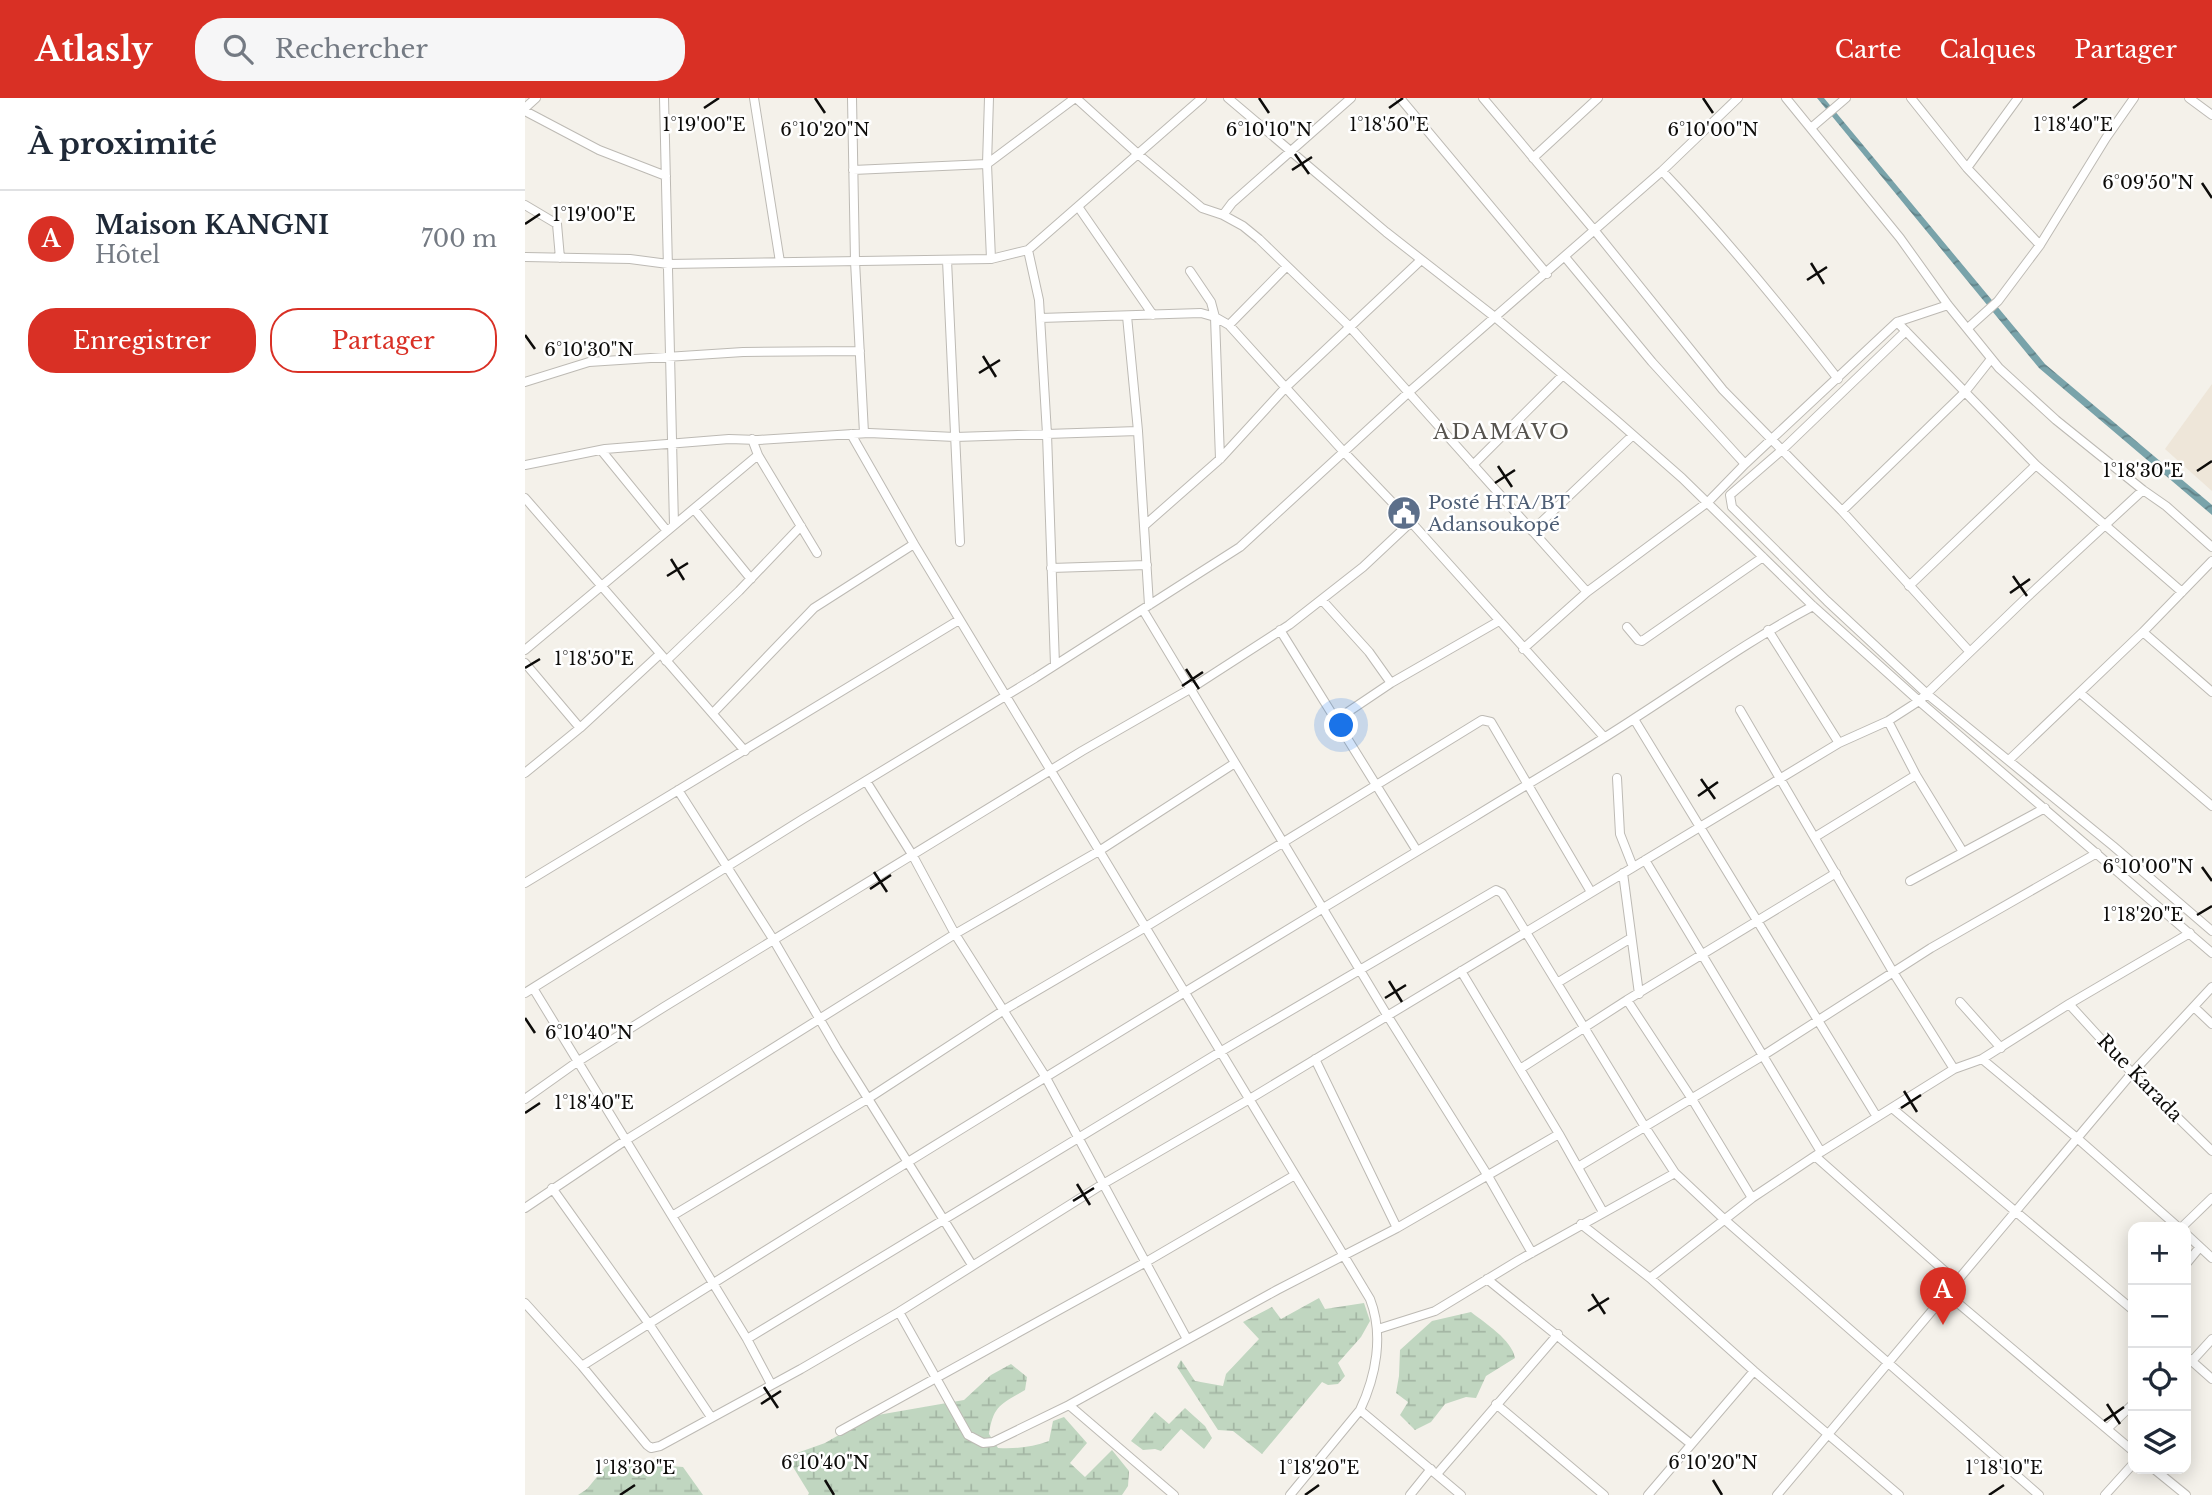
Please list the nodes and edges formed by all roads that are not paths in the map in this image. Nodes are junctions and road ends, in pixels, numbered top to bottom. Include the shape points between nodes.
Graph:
1 (536, 98) edge
2 (664, 98) edge
3 (754, 98) edge
4 (852, 98) edge
5 (989, 98) edge
6 (1075, 98) edge
7 (1202, 98) edge
8 (1228, 98) edge
9 (1351, 98) edge
10 (1400, 98) edge
11 (1483, 98) edge
12 (1598, 98) edge
13 (1738, 98) edge
14 (1786, 98) edge
15 (1846, 98) edge
16 (1911, 98) edge
17 (2018, 98) edge
18 (2134, 98) edge
19 (2189, 98) edge
20 (525, 110) edge
21 (2212, 115) edge
22 (1811, 128) junction
23 (1291, 153) junction
24 (1139, 156) junction
25 (1533, 158) junction
26 (987, 164) junction
27 (1967, 168) junction
28 (853, 170) junction
29 (1662, 171) junction
30 (666, 176) junction
31 (525, 205) edge
32 (1079, 208) junction
33 (1223, 215) junction
34 (1595, 231) junction
35 (2040, 245) junction
36 (1028, 250) junction
37 (525, 257) edge
38 (1565, 257) junction
39 (560, 258) junction
40 (947, 260) junction
41 (991, 260) junction
42 (1421, 260) junction
43 (855, 261) junction
44 (780, 262) junction
45 (668, 264) junction
46 (1287, 266) junction
47 (1190, 271) dead end
48 (1547, 274) junction
49 (1948, 305) junction
50 (1153, 315) junction
51 (1127, 316) junction
52 (1215, 317) junction
53 (1040, 318) junction
54 (1496, 318) junction
55 (1897, 322) junction
56 (1229, 325) junction
57 (1350, 327) junction
58 (1968, 328) junction
59 (1906, 331) junction
60 (860, 351) junction
61 (670, 357) junction
62 (1991, 359) junction
63 (1563, 375) junction
64 (1838, 379) junction
65 (525, 382) edge
66 (1286, 387) junction
67 (1409, 392) junction
68 (1965, 392) junction
69 (1138, 431) junction
70 (865, 433) junction
71 (851, 434) junction
72 (1047, 434) junction
73 (1633, 435) junction
74 (955, 437) junction
75 (752, 439) junction
76 (1772, 440) junction
77 (672, 444) junction
78 (601, 450) junction
79 (1782, 450) junction
80 (1343, 451) junction
81 (758, 455) junction
82 (1220, 459) junction
83 (1745, 464) junction
84 (525, 465) edge
85 (1473, 465) junction
86 (2036, 465) junction
87 (2143, 490) junction
88 (525, 498) edge
89 (1708, 502) junction
90 (694, 509) junction
91 (1842, 511) junction
92 (1411, 522) junction
93 (1145, 525) junction
94 (800, 526) junction
95 (2104, 526) junction
96 (671, 528) junction
97 (1532, 531) junction
98 (960, 541) dead end
99 (914, 544) junction
100 (2212, 547) edge
101 (817, 553) dead end
102 (1763, 557) junction
103 (2212, 561) edge
104 (1147, 565) junction
105 (1051, 568) junction
106 (751, 579) junction
107 (1909, 586) junction
108 (601, 587) junction
109 (1587, 592) junction
110 (2182, 592) junction
111 (1322, 600) junction
112 (1813, 606) junction
113 (1146, 607) junction
114 (959, 620) junction
115 (1499, 621) junction
116 (1627, 627) dead end
117 (1280, 630) junction
118 (1768, 630) junction
119 (2143, 632) junction
120 (1523, 649) junction
121 (525, 650) edge
122 (1969, 651) junction
123 (663, 658) junction
124 (525, 663) edge
125 (1055, 665) junction
126 (1391, 682) junction
127 (1190, 689) junction
128 (2212, 692) edge
129 (2080, 693) junction
130 (1927, 694) junction
131 (1004, 695) junction
132 (1919, 701) junction
133 (1740, 710) dead end
134 (713, 713) junction
135 (1634, 719) junction
136 (1336, 720) junction
137 (1888, 721) junction
138 (580, 728) junction
139 (1604, 737) junction
140 (1839, 743) junction
141 (745, 751) junction
142 (2009, 760) junction
143 (1235, 763) junction
144 (1051, 771) junction
145 (525, 773) edge
146 (1916, 775) junction
147 (1617, 778) dead end
148 (1781, 778) junction
149 (866, 781) junction
150 (1528, 784) junction
151 (1378, 785) junction
152 (678, 790) junction
153 (2212, 806) edge
154 (2045, 808) junction
155 (1699, 827) junction
156 (1815, 837) junction
157 (1284, 843) junction
158 (1417, 851) junction
159 (1099, 852) junction
160 (1963, 852) junction
161 (2097, 853) junction
162 (913, 856) junction
163 (1644, 860) junction
164 (1633, 867) junction
165 (727, 868) junction
166 (1623, 873) junction
167 (1836, 873) junction
168 (526, 880) edge
169 (1910, 881) dead end
170 (1591, 892) junction
171 (1322, 909) junction
172 (1756, 922) junction
173 (1145, 928) junction
174 (1526, 931) junction
175 (2212, 931) edge
176 (2190, 933) junction
177 (955, 934) junction
178 (2212, 937) edge
179 (1631, 938) junction
180 (774, 941) junction
181 (2204, 945) junction
182 (2212, 953) edge
183 (1701, 956) junction
184 (1360, 970) junction
185 (1461, 971) junction
186 (1893, 972) junction
187 (1557, 984) junction
188 (2212, 988) edge
189 (529, 991) edge
190 (1185, 994) junction
191 (1639, 994) junction
192 (1627, 1000) junction
193 (1960, 1002) dead end
194 (2069, 1004) junction
195 (2194, 1007) junction
196 (1005, 1010) junction
197 (1387, 1015) junction
198 (820, 1019) junction
199 (1817, 1022) junction
200 (2212, 1024) edge
201 (1584, 1028) junction
202 (2001, 1048) junction
203 (1220, 1052) junction
204 (1764, 1055) junction
205 (1315, 1059) junction
206 (1982, 1059) junction
207 (577, 1062) junction
208 (1520, 1069) junction
209 (1954, 1069) junction
210 (2132, 1073) junction
211 (1045, 1076) junction
212 (869, 1098) junction
213 (525, 1099) edge
214 (1692, 1099) junction
215 (1248, 1100) junction
216 (1892, 1108) junction
217 (1877, 1117) junction
218 (1645, 1127) junction
219 (1559, 1134) junction
220 (1079, 1137) junction
221 (2077, 1138) junction
222 (626, 1140) junction
223 (2212, 1151) edge
224 (1818, 1154) junction
225 (909, 1162) junction
226 (1578, 1167) junction
227 (1675, 1173) junction
228 (1295, 1175) junction
229 (1488, 1176) junction
230 (1103, 1184) junction
231 (552, 1188) junction
232 (1752, 1198) junction
233 (2212, 1198) edge
234 (525, 1208) edge
235 (1603, 1212) junction
236 (2015, 1212) junction
237 (672, 1216) junction
238 (944, 1219) junction
239 (1725, 1220) junction
240 (2174, 1222) edge
241 (2186, 1222) edge
242 (1581, 1224) junction
243 (1397, 1228) junction
244 (2191, 1239) edge
245 (2200, 1247) junction
246 (1532, 1253) junction
247 (1343, 1256) junction
248 (2191, 1258) edge
249 (2212, 1258) edge
250 (1146, 1262) junction
251 (972, 1265) junction
252 (1650, 1278) junction
253 (1487, 1279) junction
254 (1956, 1281) junction
255 (712, 1285) junction
256 (1946, 1293) junction
257 (525, 1303) edge
258 (2128, 1306) edge
259 (899, 1312) junction
260 (649, 1324) junction
261 (1378, 1329) junction
262 (1558, 1334) junction
263 (747, 1339) junction
264 (1187, 1339) junction
265 (2212, 1339) edge
266 (2191, 1356) edge
267 (2191, 1360) edge
268 (1887, 1363) junction
269 (582, 1366) junction
270 (1754, 1371) junction
271 (2212, 1379) edge
272 (936, 1380) junction
273 (771, 1384) junction
274 (1496, 1404) junction
275 (1069, 1405) junction
276 (2128, 1409) edge
277 (1360, 1410) junction
278 (711, 1417) junction
279 (2107, 1429) junction
280 (840, 1431) dead end
281 (1828, 1434) junction
282 (1691, 1444) junction
283 (2128, 1447) edge
284 (2128, 1470) edge
285 (1434, 1472) junction
286 (2160, 1474) edge
287 (1174, 1495) edge
288 (1290, 1495) edge
289 (1410, 1495) edge
290 (1461, 1495) edge
291 (1604, 1495) edge
292 (1649, 1495) edge
293 (1777, 1495) edge
294 (1899, 1495) edge
295 (2039, 1495) edge
296 (2105, 1495) edge
297 (2186, 1495) edge

1 - 20 street
2 - 30 street
3 - 44 street
4 - 28 street
5 - 26 street
6 - 24 street
6 - 26 street
7 - 24 street
8 - 23 street
9 - 23 street
10 - 48 street
11 - 25 street
12 - 25 street
13 - 29 street
14 - 22 street
15 - 22 street
16 - 27 street
17 - 27 street
18 - 35 street
19 - 21 street
20 - 30 street via 599,150
22 - 49 street
23 - 33 street
23 - 42 street
24 - 32 street
24 - 33 street via 1202,208
25 - 34 street
26 - 28 street
26 - 41 street
27 - 35 street
28 - 43 street
29 - 34 street
29 - 64 street via 1740,256
30 - 45 street
31 - 39 street via 557,224
32 - 36 street
32 - 50 street
33 - 46 street via 1243,226
34 - 38 street
34 - 76 street via 1723,390
35 - 58 street via 1998,301
36 - 41 street
36 - 53 street
37 - 39 street
38 - 48 street
38 - 83 street
39 - 45 street
40 - 41 street
40 - 43 street
40 - 74 street
42 - 54 street
42 - 57 street
43 - 44 street
43 - 60 street
44 - 45 street
45 - 61 street
46 - 56 street
46 - 57 street
47 - 52 street via 1211,302
48 - 54 street
49 - 55 street
49 - 58 street
50 - 51 street
50 - 52 street via 1201,313
51 - 53 street
51 - 69 street
52 - 56 street
52 - 82 street
53 - 72 street
54 - 63 street
54 - 67 street
55 - 59 street
55 - 64 street
56 - 66 street
57 - 66 street
57 - 67 street
58 - 62 street
59 - 68 street
59 - 79 street
60 - 61 street
60 - 70 street
61 - 65 street via 589,362
61 - 77 street
62 - 68 street
62 - 87 street via 2018,387
63 - 73 street
63 - 85 street
64 - 76 street
66 - 80 street
66 - 82 street
67 - 80 street
67 - 85 street
68 - 86 street
68 - 91 street
69 - 72 street
69 - 93 street
70 - 71 street
70 - 74 street
71 - 75 street
71 - 99 street
72 - 74 street
72 - 105 street
73 - 89 street
73 - 97 street
74 - 98 street
75 - 77 street
75 - 81 street
76 - 79 street
76 - 83 street
77 - 78 street
77 - 96 street
78 - 84 street
78 - 96 street
79 - 91 street
79 - 130 street via 1730,495 1732,507
80 - 92 street
80 - 113 street via 1240,547
81 - 90 street
81 - 94 street
82 - 93 street
83 - 89 street
85 - 97 street
86 - 95 street
86 - 107 street
87 - 95 street
87 - 100 street
88 - 108 street
89 - 102 street
89 - 109 street
90 - 96 street
90 - 106 street
91 - 107 street
92 - 111 street
92 - 115 street
93 - 104 street
94 - 101 street
94 - 106 street
95 - 110 street
95 - 122 street
96 - 108 street
97 - 109 street
99 - 114 street
99 - 134 street via 814,608
102 - 112 street
102 - 116 street via 1642,641
103 - 110 street
104 - 105 street
104 - 113 street
105 - 125 street
106 - 123 street
107 - 122 street
108 - 121 street
108 - 123 street
109 - 120 street
110 - 119 street
111 - 117 street
111 - 126 street
112 - 118 street
112 - 132 street
113 - 125 street
113 - 127 street
114 - 131 street
114 - 141 street
115 - 120 street
115 - 126 street
117 - 127 street
117 - 136 street
118 - 135 street
118 - 140 street
119 - 128 street
119 - 129 street
120 - 139 street
122 - 130 street
123 - 134 street
123 - 138 street
124 - 138 street
125 - 131 street
126 - 136 street
127 - 143 street
127 - 144 street
129 - 142 street
129 - 153 street
130 - 132 street
130 - 142 street
131 - 144 street
131 - 149 street
132 - 137 street
132 - 154 street
133 - 148 street
134 - 141 street
135 - 139 street
135 - 155 street
136 - 151 street
137 - 140 street
137 - 146 street
138 - 145 street
139 - 150 street
140 - 148 street
141 - 152 street
142 - 175 street
143 - 157 street
143 - 159 street
144 - 159 street
144 - 162 street
146 - 156 street
146 - 160 street
147 - 164 street via 1619,828
148 - 155 street
148 - 156 street
149 - 162 street
149 - 165 street
150 - 151 street via 1485,719
150 - 158 street
150 - 170 street
151 - 157 street
151 - 158 street
152 - 165 street
152 - 168 street
154 - 160 street
154 - 161 street
155 - 163 street
155 - 172 street
156 - 167 street
157 - 171 street
157 - 173 street
158 - 171 street
159 - 173 street
159 - 177 street
160 - 169 street
161 - 176 street
161 - 186 street
162 - 177 street
162 - 180 street
163 - 164 street
163 - 183 street
164 - 166 street
165 - 180 street
165 - 189 street
166 - 170 street
166 - 179 street
167 - 172 street
167 - 186 street
170 - 174 street
171 - 184 street
171 - 190 street
172 - 183 street
172 - 199 street
173 - 190 street
173 - 196 street
174 - 184 street via 1502,893 1492,890
174 - 185 street
174 - 187 street
176 - 181 street
176 - 194 street
177 - 196 street
177 - 198 street
178 - 181 street
179 - 187 street
179 - 191 street
180 - 198 street
180 - 207 street
181 - 182 street
183 - 191 street
183 - 204 street
184 - 197 street
184 - 203 street
185 - 197 street
185 - 208 street
186 - 199 street
186 - 209 street
187 - 201 street
188 - 195 street
189 - 207 street
190 - 203 street
190 - 211 street
191 - 192 street
192 - 201 street
192 - 214 street
193 - 202 street
194 - 202 street
194 - 210 street, Rue Karada
195 - 200 street
195 - 210 street
196 - 211 street
196 - 212 street
197 - 205 street
197 - 229 street
198 - 212 street
198 - 222 street
199 - 204 street
199 - 217 street
201 - 208 street
201 - 218 street
202 - 206 street
203 - 215 street
203 - 220 street
204 - 214 street
204 - 224 street
205 - 215 street
205 - 243 street
206 - 209 street
206 - 221 street
207 - 213 street
207 - 222 street
208 - 219 street
209 - 216 street
210 - 221 street
210 - 223 street, Rue Karada
211 - 220 street
211 - 225 street
212 - 225 street
212 - 237 street
214 - 218 street
214 - 232 street
215 - 228 street
215 - 230 street
216 - 217 street
216 - 236 street
217 - 224 street
218 - 226 street
218 - 227 street
219 - 226 street
219 - 229 street
220 - 230 street
220 - 238 street
221 - 236 street
221 - 240 street
222 - 231 street
222 - 237 street
224 - 232 street
224 - 254 street
225 - 238 street
225 - 255 street
226 - 235 street
227 - 235 street
227 - 239 street
228 - 247 street
228 - 250 street
229 - 243 street
229 - 246 street
230 - 250 street
230 - 251 street
231 - 234 street
231 - 260 street
232 - 239 street
233 - 241 street
235 - 242 street
236 - 254 street
236 - 258 street
237 - 255 street
238 - 251 street
238 - 263 street
239 - 252 street
239 - 268 street
242 - 246 street
242 - 252 street
243 - 247 street
244 - 245 street
245 - 248 street
245 - 249 street
246 - 253 street
247 - 261 street via 1370,1299
247 - 264 street
250 - 264 street
250 - 272 street
251 - 259 street
252 - 270 street
253 - 261 street via 1435,1311
253 - 262 street
254 - 256 street
255 - 260 street
255 - 263 street
256 - 268 street
256 - 279 street
257 - 269 street
259 - 272 street
259 - 273 street
260 - 269 street
260 - 278 street
261 - 277 street via 1372,1380
262 - 274 street
262 - 282 street
263 - 273 street
264 - 275 street
265 - 266 street
267 - 271 street
268 - 281 street
268 - 295 street
269 - 278 street via 651,1448
270 - 281 street
270 - 282 street
272 - 275 street via 968,1435 983,1443
272 - 280 street
273 - 278 street
274 - 285 street
274 - 291 street
275 - 287 street
276 - 279 street
277 - 285 street
277 - 288 street
279 - 283 street
281 - 293 street
281 - 294 street
282 - 292 street
284 - 296 street
285 - 289 street
285 - 290 street
286 - 297 street

